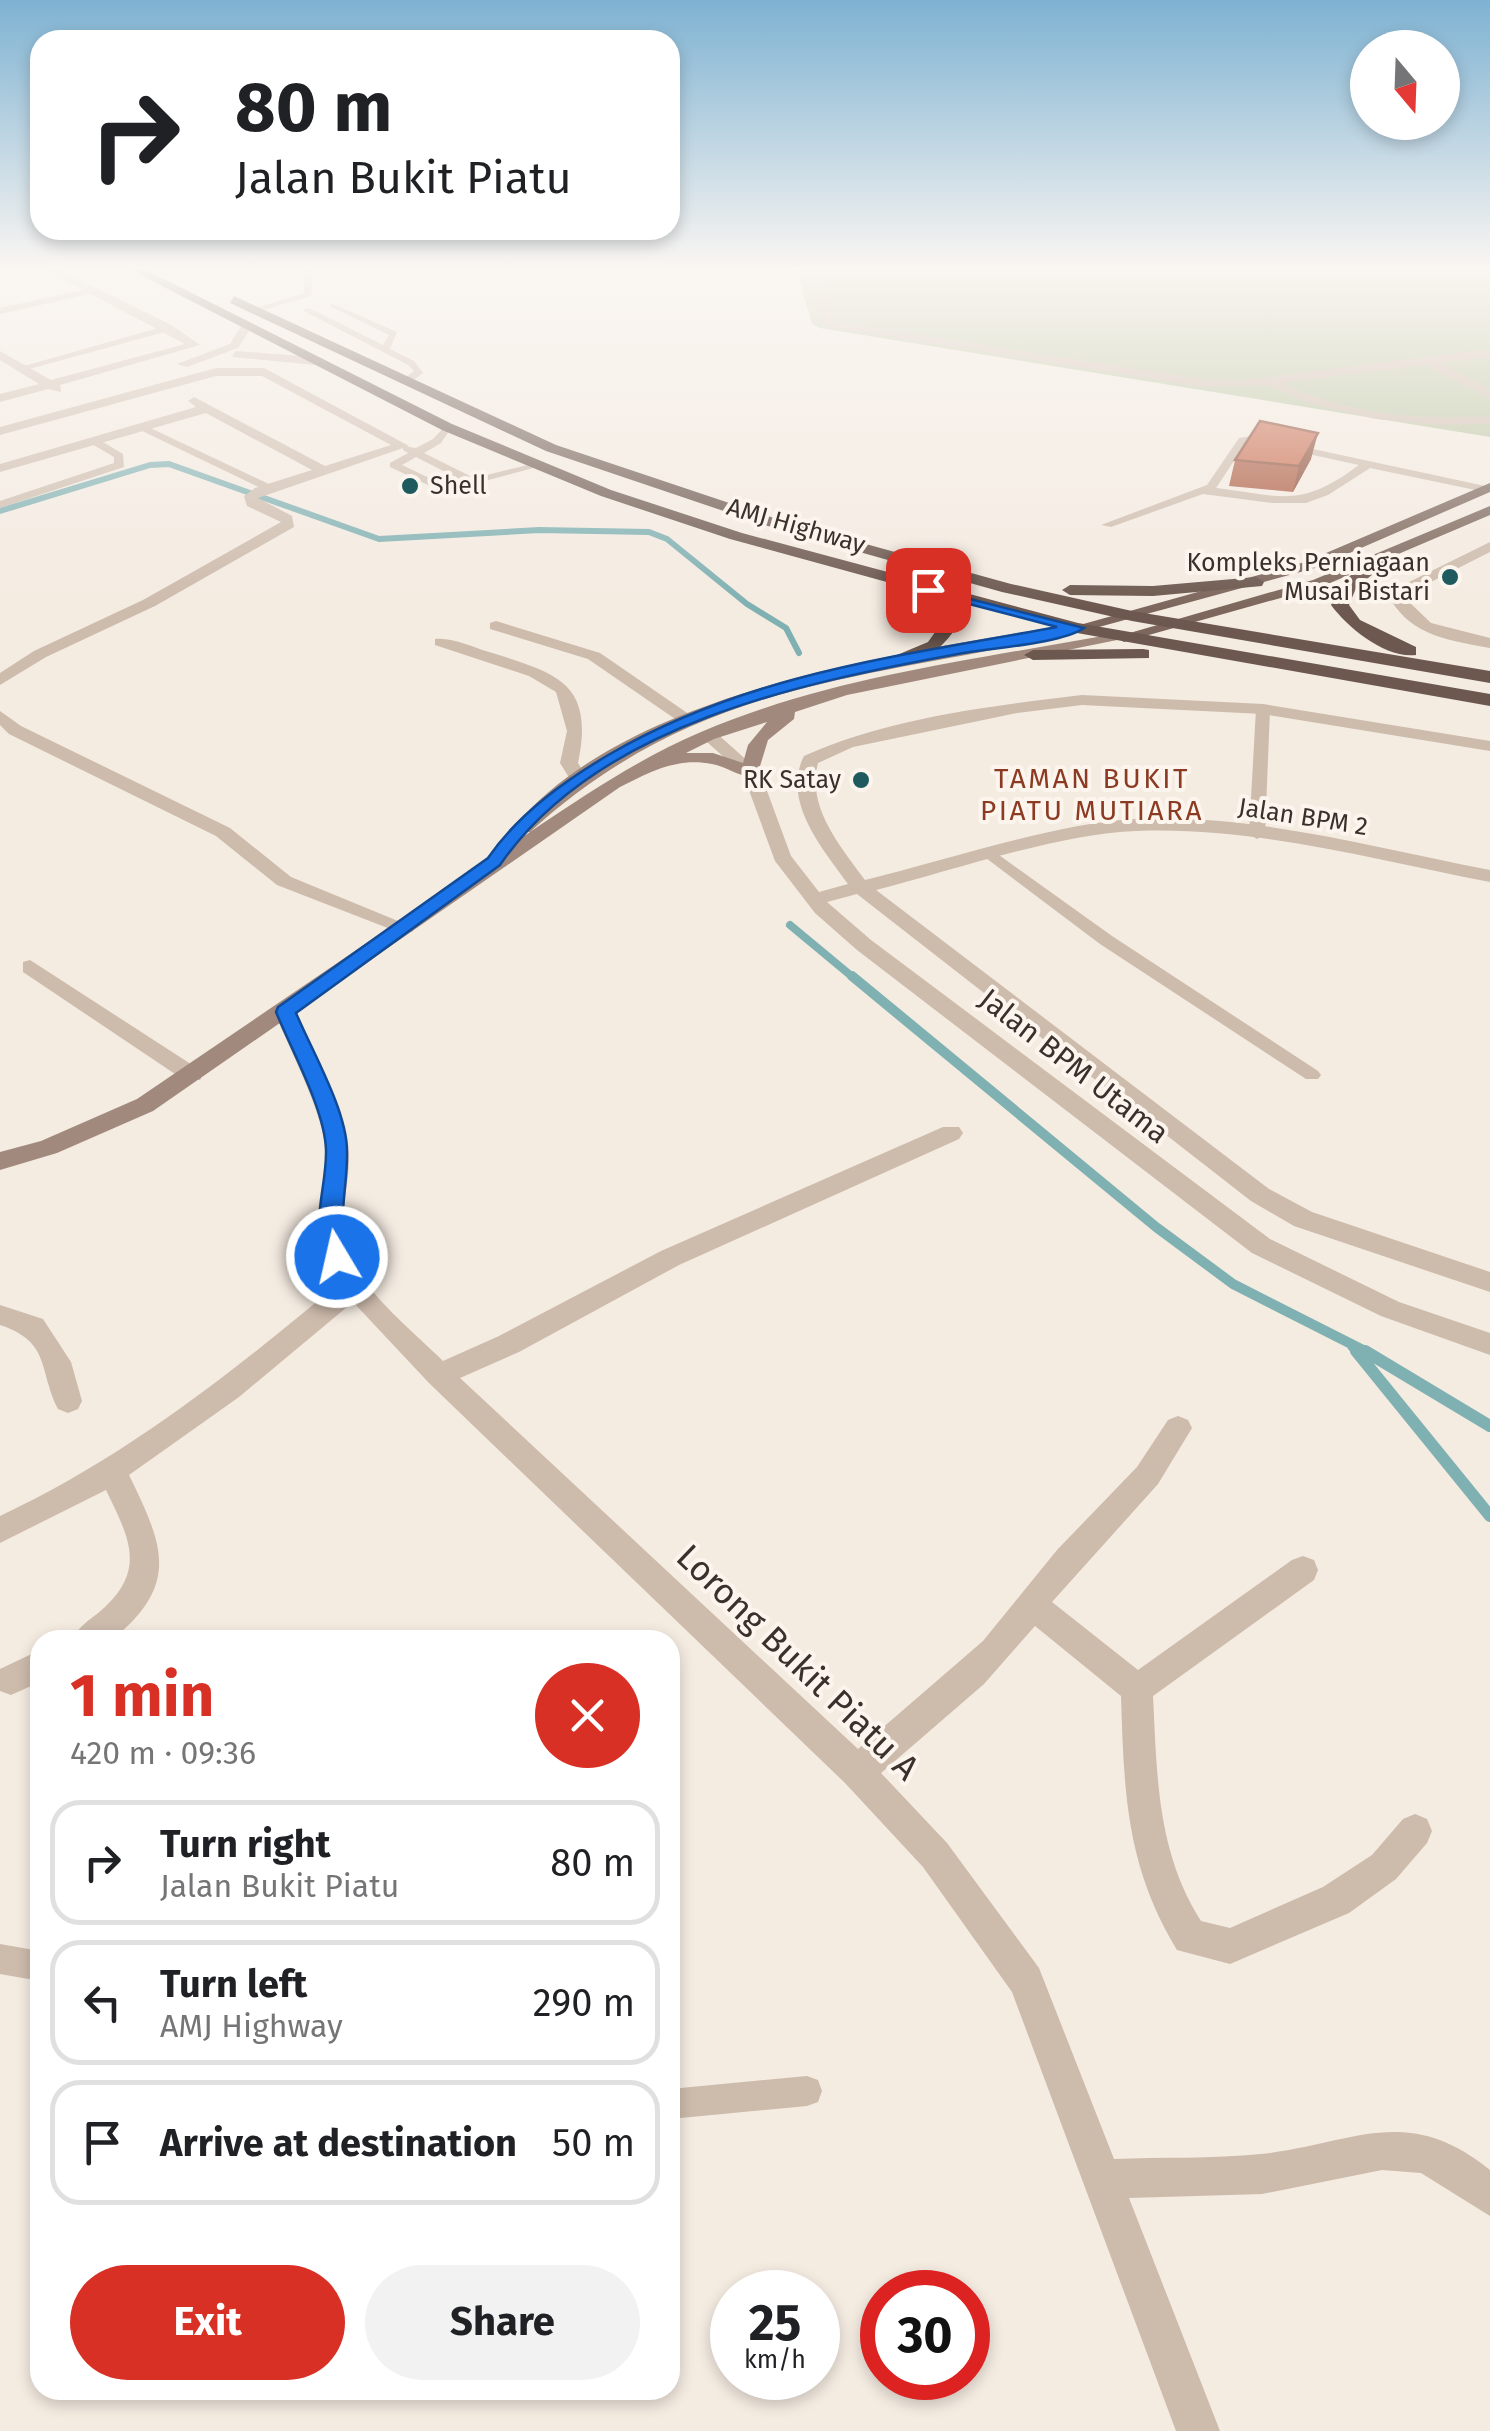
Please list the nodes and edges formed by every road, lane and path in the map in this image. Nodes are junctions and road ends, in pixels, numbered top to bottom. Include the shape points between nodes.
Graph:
1 (43, 380) edge
2 (67, 380) edge
3 (125, 380) edge
4 (155, 380) edge
5 (185, 380) edge
6 (280, 380) edge
7 (354, 380) edge
8 (409, 380) edge
9 (1179, 380) edge
10 (1273, 380) edge
11 (1463, 380) edge
12 (1268, 381) junction
13 (50, 385) junction
14 (164, 385) junction
15 (1490, 395) edge
16 (70, 396) junction
17 (0, 398) edge
18 (208, 408) junction
19 (0, 415) edge
20 (1490, 420) edge
21 (142, 427) junction
22 (447, 427) junction
23 (0, 431) edge
24 (94, 440) junction
25 (409, 449) junction
26 (1369, 463) junction
27 (536, 466) junction
28 (1, 467) edge
29 (322, 470) junction
30 (472, 482) junction
31 (1488, 488) edge
32 (1201, 490) junction
33 (260, 491) junction
34 (0, 505) edge
35 (1490, 510) edge
36 (1107, 526) dead end
37 (1490, 546) edge
38 (1388, 555) junction
39 (890, 580) junction
40 (1256, 582) junction
41 (1008, 588) junction
42 (1132, 616) junction
43 (1178, 624) junction
44 (496, 626) dead end
45 (1077, 628) junction
46 (1124, 637) junction
47 (440, 642) dead end
48 (1490, 643) edge
49 (1033, 655) junction
50 (903, 660) junction
51 (1324, 669) junction
52 (1490, 676) edge
53 (0, 680) edge
54 (769, 688) junction
55 (843, 691) junction
56 (1490, 700) edge
57 (1263, 709) junction
58 (687, 718) junction
59 (5, 728) edge
60 (708, 735) junction
61 (1490, 746) edge
62 (619, 754) junction
63 (654, 762) junction
64 (750, 772) junction
65 (578, 780) junction
66 (1257, 834) junction
67 (992, 855) junction
68 (494, 862) junction
69 (1490, 876) edge
70 (860, 887) junction
71 (814, 900) junction
72 (406, 928) junction
73 (30, 966) dead end
74 (286, 1012) junction
75 (192, 1075) junction
76 (1312, 1075) dead end
77 (950, 1133) dead end
78 (0, 1161) edge
79 (1490, 1282) edge
80 (354, 1286) junction
81 (0, 1315) edge
82 (1490, 1344) edge
83 (438, 1374) junction
84 (68, 1401) dead end
85 (1178, 1428) dead end
86 (113, 1473) junction
87 (0, 1530) edge
88 (1303, 1570) dead end
89 (1032, 1605) junction
90 (100, 1630) edge
91 (1137, 1689) junction
92 (857, 1771) junction
93 (1416, 1831) dead end
94 (0, 1959) edge
95 (30, 1964) edge
96 (807, 2091) dead end
97 (680, 2103) edge
98 (1101, 2179) junction
99 (1490, 2196) edge
100 (1198, 2431) edge

1 - 13 street
2 - 13 street
3 - 16 street
4 - 14 street
5 - 14 street
6 - 25 street
7 - 22 highway, AMJ Highway
8 - 41 highway, AMJ Highway via 552,448 656,487
9 - 12 street
10 - 12 street
11 - 15 street
12 - 20 street via 1309,401 1449,423
13 - 16 street
13 - 17 street
14 - 18 street
14 - 23 street
16 - 19 street
18 - 21 street
18 - 29 street
21 - 24 street
21 - 33 lane
22 - 25 lane via 437,442
22 - 27 highway, AMJ Highway
24 - 28 street
24 - 34 lane via 119,456 120,465
25 - 29 street
25 - 30 lane
25 - 30 lane via 394,465 443,489
26 - 31 lane
26 - 32 lane via 1334,491 1299,504
26 - 32 lane via 1243,440 1211,487
27 - 30 lane
27 - 39 highway, AMJ Highway via 736,536
29 - 33 street
31 - 40 main road
32 - 36 lane
33 - 53 street via 256,507 288,524
35 - 38 main road
37 - 48 street via 1410,587 1399,600 1428,626
38 - 43 main road
38 - 52 highway via 1349,585 1340,605 1344,615 1394,646
39 - 45 highway, AMJ Highway
39 - 50 highway via 946,619 934,646
40 - 41 highway via 1152,591
40 - 42 main road
41 - 42 highway, AMJ Highway
42 - 43 highway, AMJ Highway
42 - 45 main road
43 - 46 main road
43 - 52 highway, AMJ Highway
44 - 58 street via 594,656
45 - 46 highway, AMJ Highway
45 - 50 main road
46 - 49 main road
46 - 51 highway, AMJ Highway
47 - 65 street via 534,672 564,690 576,731 569,763
49 - 51 highway via 1118,653
49 - 55 main road
50 - 54 main road
51 - 56 highway, AMJ Highway
54 - 58 main road
54 - 60 main road via 714,720
55 - 60 main road
55 - 64 main road via 768,727 755,742
57 - 61 street
57 - 66 lane
57 - 70 street via 1049,703 825,750 810,760 804,784 830,846
58 - 62 main road
59 - 72 street via 223,832 284,882
60 - 62 main road via 679,734
60 - 63 main road
60 - 64 street, Jalan BPM Utama
62 - 65 main road
63 - 64 main road via 695,756
63 - 68 main road
64 - 71 street, Jalan BPM Utama via 782,857
65 - 68 main road via 509,839
66 - 67 street, Jalan BPM 2 via 1135,825
66 - 69 street, Jalan BPM 2
67 - 70 street, Jalan BPM 2
67 - 76 lane via 1106,940
68 - 72 main road
70 - 71 street, Jalan BPM 2
70 - 79 street via 1260,1195 1303,1219
71 - 82 street, Jalan BPM Utama via 1261,1246 1390,1309
72 - 74 main road
73 - 75 street
74 - 75 main road
74 - 80 street, Lorong Bukit Piatu A via 332,1126 337,1149 328,1230
75 - 78 main road via 102,1126
77 - 83 street via 670,1258
80 - 83 street, Lorong Bukit Piatu A
80 - 86 street
81 - 84 street via 34,1326 57,1362
83 - 92 street, Lorong Bukit Piatu A
85 - 89 street via 1162,1462 1086,1536
86 - 87 street
86 - 90 street via 148,1548 147,1572 137,1598
88 - 91 street
89 - 91 street
89 - 92 street via 945,1700
91 - 93 street via 1150,1857 1167,1904 1190,1937 1230,1946 1336,1900 1384,1867
92 - 98 street, Lorong Bukit Piatu A via 935,1855 1026,1981
94 - 95 lane
96 - 97 lane
98 - 99 street via 1262,2174 1382,2150 1423,2152 1457,2168
98 - 100 street, Lorong Bukit Piatu A

